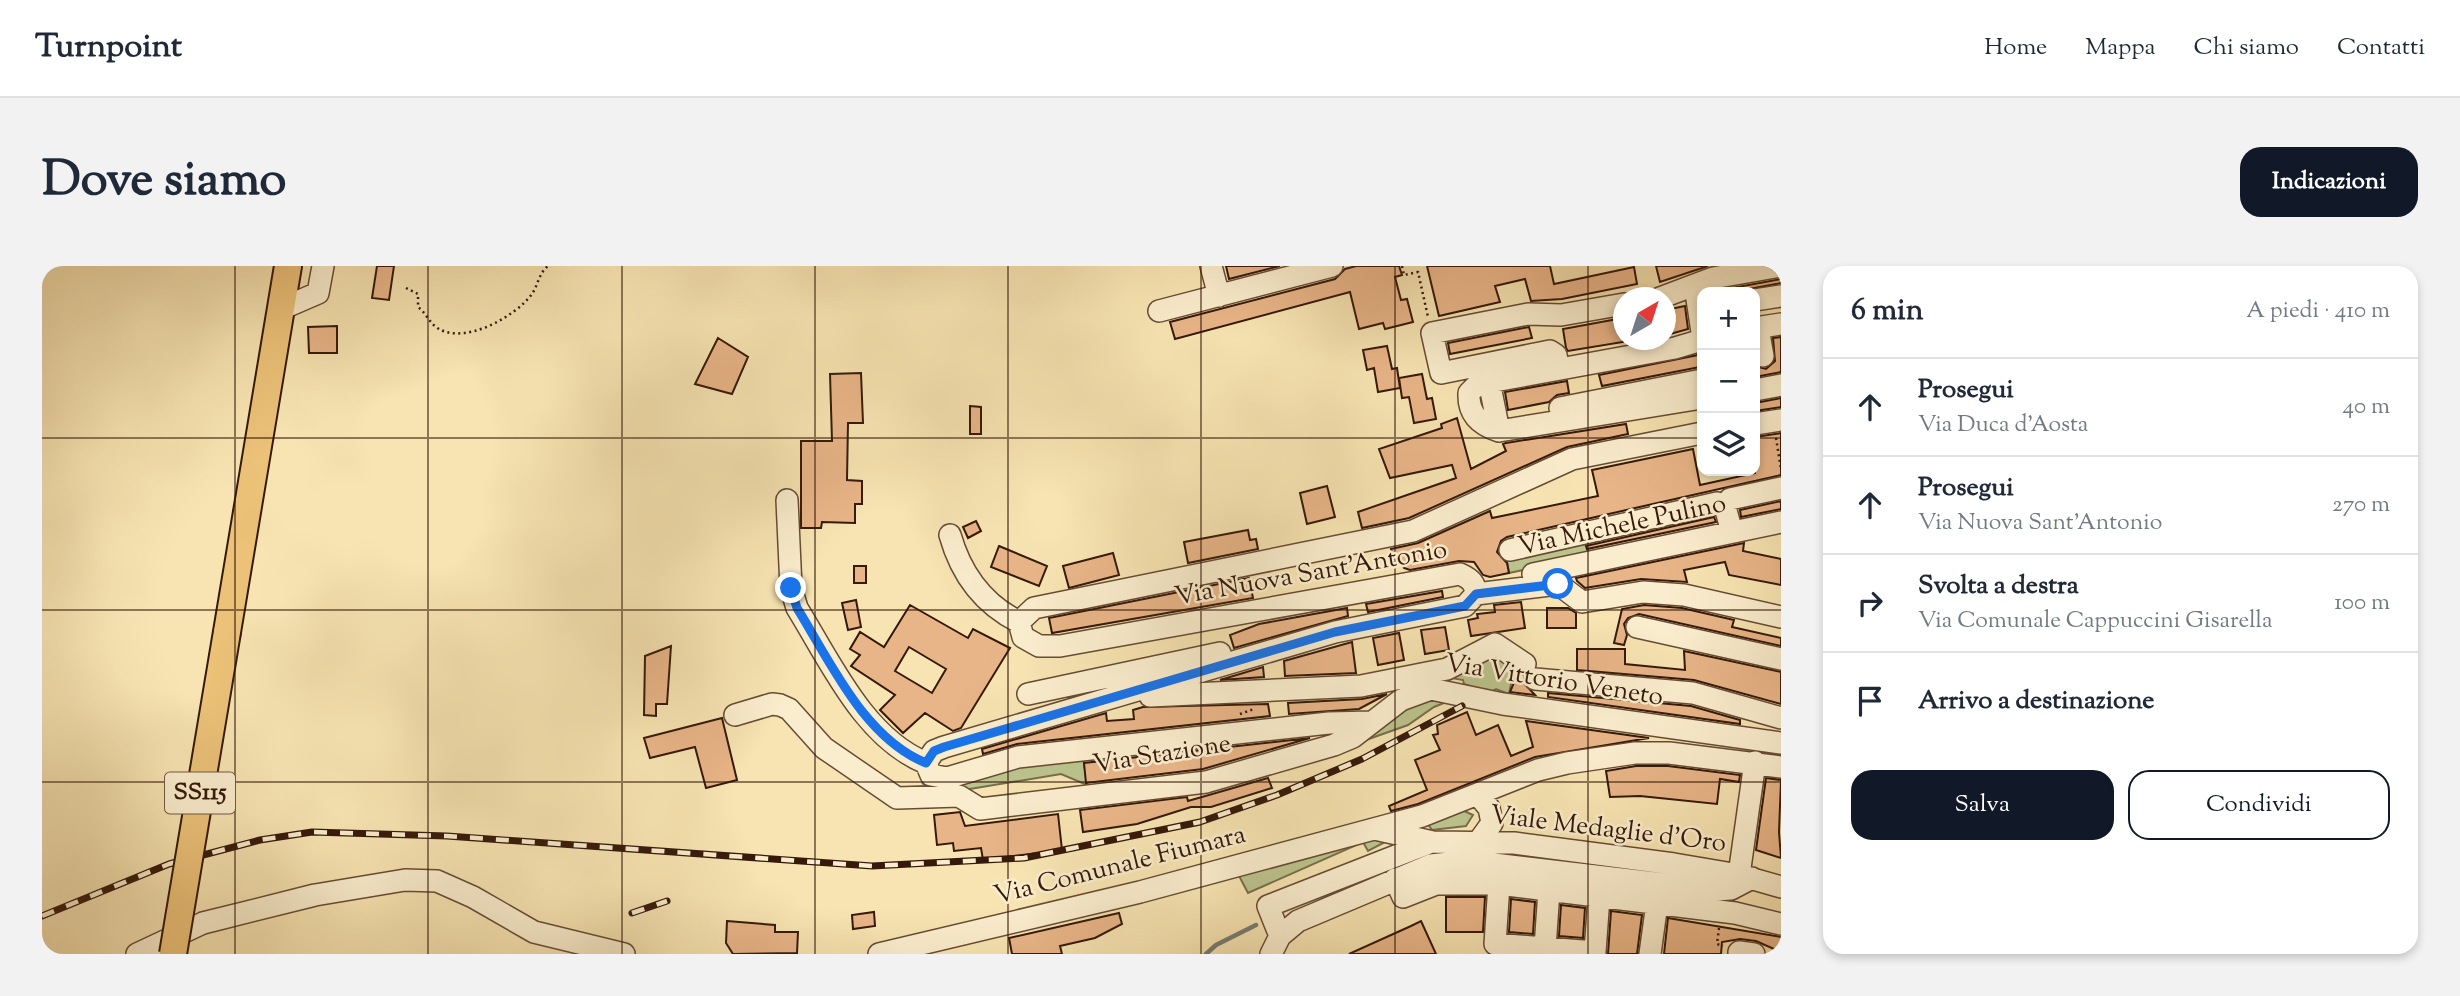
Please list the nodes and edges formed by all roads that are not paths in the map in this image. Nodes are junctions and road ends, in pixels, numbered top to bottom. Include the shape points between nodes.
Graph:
1 (288, 266) edge
2 (323, 266) edge
3 (1211, 266) edge
4 (1332, 266) edge
5 (1781, 266) edge
6 (1706, 277) edge
7 (1676, 291) edge
8 (1219, 296) junction
9 (1781, 296) edge
10 (1760, 299) edge
11 (1613, 306) edge
12 (281, 309) junction
13 (1159, 311) dead end
14 (1781, 324) edge
15 (1760, 327) edge
16 (1697, 341) edge
17 (1559, 369) junction
18 (1697, 381) edge
19 (1781, 385) edge
20 (1760, 389) edge
21 (1697, 399) edge
22 (1670, 404) junction
23 (1502, 425) junction
24 (1697, 434) edge
25 (1678, 438) junction
26 (1781, 488) edge
27 (1730, 499) dead end
28 (787, 500) dead end
29 (1781, 522) edge
30 (1732, 532) junction
31 (950, 535) dead end
32 (1510, 550) dead end
33 (1476, 590) junction
34 (1781, 617) edge
35 (1019, 622) junction
36 (1637, 627) dead end
37 (1781, 659) edge
38 (1229, 664) junction
39 (1142, 691) junction
40 (1028, 694) dead end
41 (735, 715) dead end
42 (1776, 716) edge
43 (1372, 722) junction
44 (1781, 743) edge
45 (1334, 745) joint
46 (1755, 762) junction
47 (926, 763) junction
48 (1781, 766) edge
49 (1479, 796) junction
50 (1423, 838) junction
51 (1479, 841) junction
52 (1746, 876) junction
53 (1499, 884) junction
54 (1781, 887) edge
55 (1399, 888) junction
56 (1549, 890) junction
57 (1599, 897) junction
58 (1657, 903) junction
59 (1781, 924) edge
60 (1276, 945) edge
61 (1545, 948) junction
62 (137, 954) edge
63 (173, 954) edge
64 (624, 954) edge
65 (879, 954) edge
66 (1650, 954) edge

1 - 12 main road
2 - 12 street via 318,293
3 - 8 street
4 - 8 street
5 - 6 street
6 - 7 street
8 - 13 street
9 - 10 street
11 - 17 street via 1434,326 1441,373 1550,351 1556,355
12 - 63 main road, SS115, bridge
14 - 15 street
16 - 17 street
17 - 23 street via 1493,380
18 - 23 street
19 - 20 street
21 - 22 street
22 - 23 street
22 - 25 street
24 - 25 street, Via Nuova Sant'Antonio
25 - 35 street, Via Nuova Sant'Antonio via 1572,459 1412,531 1034,608
26 - 27 street
28 - 47 street via 791,588 797,608 868,718
29 - 30 street, Via Michele Pulino
30 - 32 street via 1725,507 1717,503
30 - 33 street, Via Michele Pulino
31 - 35 street via 974,587 995,609
33 - 34 street via 1558,584 1582,602 1643,592 1685,595
33 - 35 street, Via Nuova Sant'Antonio via 1470,578 1461,575 1060,646 1029,643
33 - 38 street, Via Nuova Sant'Antonio via 1465,606 1335,632
36 - 37 street
38 - 39 street, Via Nuova Sant'Antonio
38 - 40 street via 1223,652
39 - 42 street via 1150,696 1361,686 1447,669 1495,643 1530,672 1693,693
39 - 47 street, Via Nuova Sant'Antonio via 944,747 934,751
41 - 45 street, Via Stazione via 780,705 824,748 897,798 959,796 980,809 1206,782
43 - 44 street, Via Vittorio Veneto via 1416,693 1445,690 1503,704
43 - 45 street, Via Vittorio Veneto
43 - 47 street via 1018,757 947,778 931,775
46 - 48 street, Via Vittorio Veneto
46 - 49 street, Via Vittorio Veneto via 1636,753 1567,763
46 - 52 street
49 - 50 street, Via Vittorio Veneto
49 - 51 street via 1489,808 1492,823
50 - 51 street, Viale Medaglie d'Oro
50 - 52 street via 1485,863 1715,890 1731,889
50 - 55 street
50 - 60 street via 1385,859 1268,906
50 - 65 street, Via Comunale Fiumara via 1373,828 1140,892
51 - 52 street, Viale Medaglie d'Oro
52 - 54 street, Viale Medaglie d'Oro
53 - 55 street
53 - 56 street
53 - 61 street via 1495,944
55 - 60 street via 1298,921
56 - 57 street
56 - 61 street
57 - 58 street
57 - 61 street via 1595,952
58 - 59 street
58 - 66 street
62 - 64 street via 203,923 315,895 405,880 437,881 534,932

